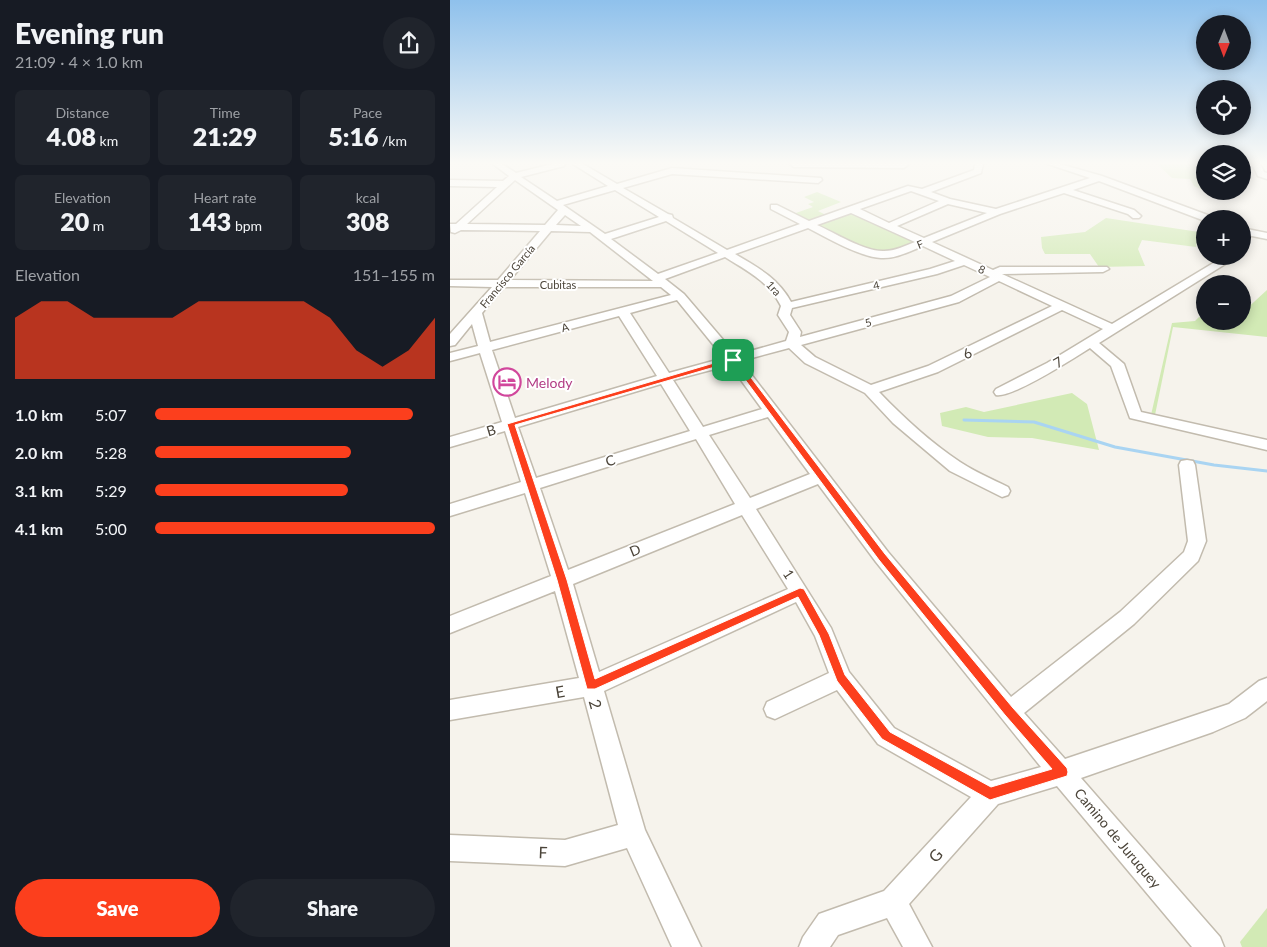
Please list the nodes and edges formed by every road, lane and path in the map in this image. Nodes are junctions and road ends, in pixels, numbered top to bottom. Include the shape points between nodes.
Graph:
1 (477, 208) edge
2 (560, 208) edge
3 (563, 208) edge
4 (655, 208) edge
5 (777, 208) edge
6 (930, 208) edge
7 (980, 208) edge
8 (1009, 208) edge
9 (1119, 208) edge
10 (1181, 208) edge
11 (851, 209) joint
12 (997, 212) junction
13 (1196, 214) edge
14 (1136, 216) dead end
15 (669, 217) junction
16 (810, 224) junction
17 (889, 226) junction
18 (455, 227) edge
19 (547, 228) junction
20 (592, 229) junction
21 (1251, 233) edge
22 (450, 235) edge
23 (1267, 236) edge
24 (603, 238) junction
25 (924, 242) junction
26 (728, 253) junction
27 (964, 261) junction
28 (1218, 265) edge
29 (1103, 269) dead end
30 (996, 276) junction
31 (661, 281) junction
32 (450, 282) edge
33 (499, 283) junction
34 (680, 296) junction
35 (787, 306) junction
36 (1060, 306) junction
37 (623, 312) junction
38 (476, 313) junction
39 (1113, 329) junction
40 (450, 342) edge
41 (1090, 342) junction
42 (792, 344) junction
43 (485, 349) junction
44 (450, 356) edge
45 (733, 360) junction
46 (666, 378) junction
47 (870, 390) junction
48 (1001, 392) dead end
49 (771, 411) junction
50 (511, 424) junction
51 (700, 433) junction
52 (450, 442) edge
53 (1267, 445) edge
54 (1188, 465) dead end
55 (821, 476) junction
56 (531, 484) junction
57 (1002, 491) dead end
58 (745, 506) junction
59 (450, 510) edge
60 (562, 580) junction
61 (800, 592) junction
62 (450, 625) edge
63 (841, 678) junction
64 (591, 686) junction
65 (1267, 688) edge
66 (775, 709) dead end
67 (450, 710) edge
68 (1009, 712) junction
69 (1062, 772) junction
70 (990, 794) junction
71 (633, 833) junction
72 (450, 848) edge
73 (893, 902) junction
74 (687, 947) edge
75 (813, 947) edge
76 (918, 947) edge
77 (1210, 947) edge

1 - 18 street
2 - 19 street, Francisco García
3 - 20 street, Camino de Juruquey
4 - 15 street, 1ra
5 - 16 street
6 - 17 street
7 - 12 street
8 - 12 street, F
9 - 14 street
10 - 13 street
11 - 16 street
11 - 17 street, 8
12 - 25 street, F
15 - 24 street
15 - 26 street, 1ra
16 - 25 street, F via 852,246 881,255 897,254
16 - 26 street
17 - 25 street, 8
18 - 19 street
18 - 22 street
19 - 20 street
19 - 33 street, Francisco García
20 - 24 street, Camino de Juruquey
21 - 23 street
24 - 31 street, Camino de Juruquey
25 - 27 street, 8
26 - 31 street
26 - 35 street, 1ra via 778,289
27 - 30 street, 8
27 - 35 street, 4 via 932,272
28 - 39 street, 7
29 - 30 street, 5 via 1000,270
30 - 36 street, 8
30 - 42 street, 5 via 955,299
31 - 33 street, Cubitas
31 - 34 street, Camino de Juruquey
32 - 33 street, Cubitas
33 - 38 street, Francisco García
34 - 37 street, A
34 - 45 street, Camino de Juruquey
35 - 42 street, 1ra via 784,315 795,332
36 - 39 street, 8
36 - 47 street, 6 via 933,369
37 - 43 street, A
37 - 46 street, 1
38 - 40 street, Francisco García
38 - 43 street, 2
39 - 41 street, 7
41 - 48 street, 7
41 - 53 street via 1117,364 1134,415
42 - 45 street, 5
42 - 47 street via 810,360
43 - 44 street, A
43 - 50 street, 2
45 - 46 street, B
45 - 49 street, Camino de Juruquey
46 - 50 street, B
46 - 51 street, 1
47 - 57 street via 929,448 956,467
49 - 51 street, C
49 - 55 street, Camino de Juruquey
50 - 52 street, B
50 - 56 street, 2
51 - 56 street, C
51 - 58 street, 1
54 - 68 street via 1198,541 1192,556 1127,618
55 - 58 street, D
55 - 68 street, Camino de Juruquey via 882,557
56 - 59 street, C
56 - 60 street, 2
58 - 60 street, D
58 - 61 street, 1
60 - 62 street, D
60 - 64 street, 2
61 - 63 street, 1 via 824,634
61 - 64 street, E
63 - 66 street
63 - 70 street, 1 via 886,736
64 - 67 street, E
64 - 71 street, 2
65 - 69 street via 1237,711
68 - 69 street, Camino de Juruquey
69 - 70 street
69 - 77 street, Camino de Juruquey
70 - 73 street, G
71 - 72 street, F via 565,853
71 - 74 street, 2
73 - 75 street, G via 828,924
73 - 76 street

